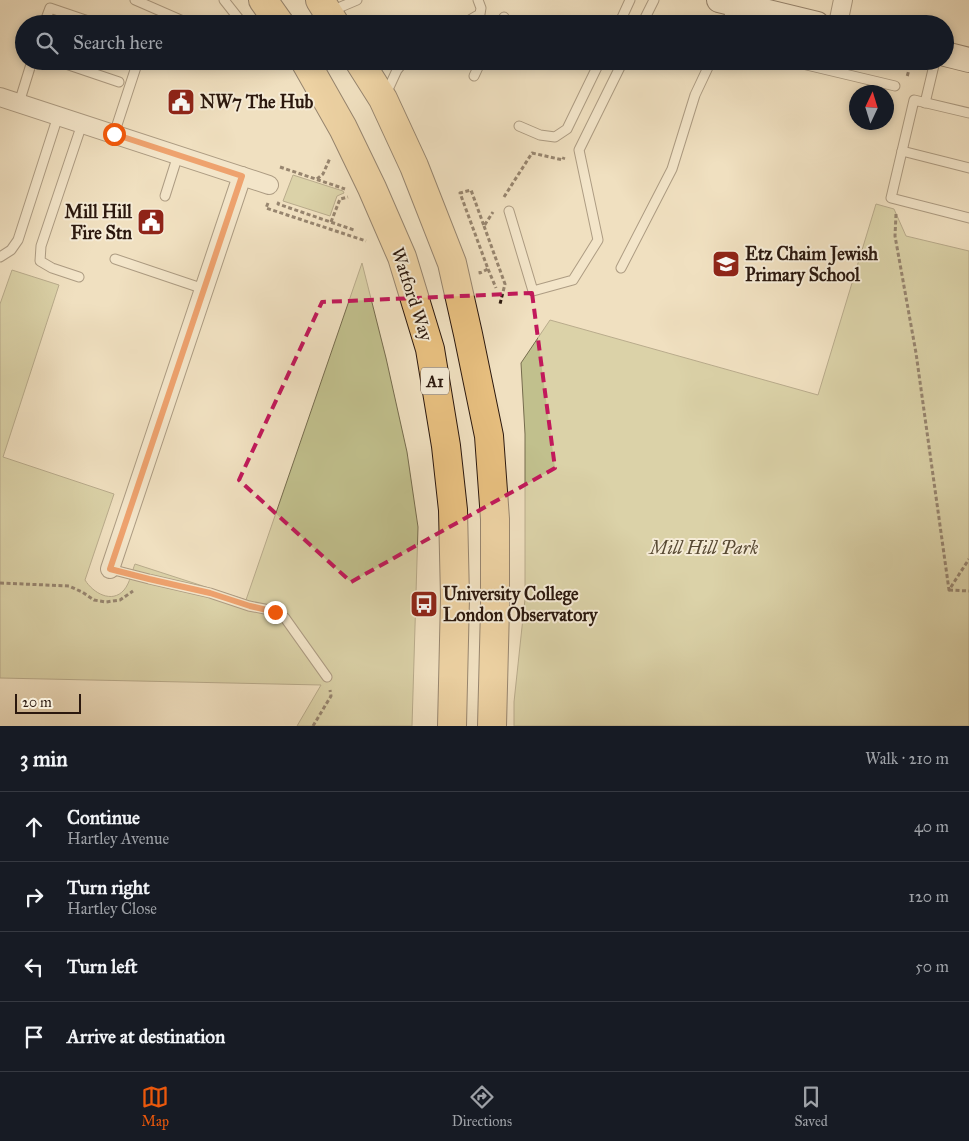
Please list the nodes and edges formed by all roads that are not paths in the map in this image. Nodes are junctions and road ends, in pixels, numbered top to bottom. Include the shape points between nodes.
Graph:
1 (135, 0) edge
2 (224, 0) edge
3 (263, 0) edge
4 (357, 0) edge
5 (478, 0) edge
6 (630, 0) edge
7 (654, 0) edge
8 (843, 0) edge
9 (51, 4) edge
10 (726, 9) edge
11 (328, 12) edge
12 (76, 15) edge
13 (169, 15) edge
14 (236, 15) edge
15 (274, 15) edge
16 (478, 15) edge
17 (623, 15) edge
18 (646, 15) edge
19 (763, 15) edge
20 (840, 15) edge
21 (954, 56) edge
22 (969, 60) edge
23 (29, 70) edge
24 (84, 70) edge
25 (135, 70) edge
26 (310, 70) edge
27 (365, 70) edge
28 (397, 70) edge
29 (477, 70) edge
30 (596, 70) edge
31 (619, 70) edge
32 (707, 70) edge
33 (828, 70) edge
34 (933, 70) edge
35 (474, 76) dead end
36 (119, 82) dead end
37 (895, 86) dead end
38 (0, 97) edge
39 (383, 100) junction
40 (19, 103) junction
41 (925, 103) junction
42 (969, 113) edge
43 (58, 116) junction
44 (82, 124) junction
45 (519, 126) dead end
46 (114, 134) junction
47 (902, 151) junction
48 (178, 155) junction
49 (969, 168) edge
50 (242, 176) junction
51 (275, 190) road end
52 (165, 196) dead end
53 (509, 211) dead end
54 (969, 218) edge
55 (0, 257) edge
56 (115, 259) dead end
57 (621, 268) dead end
58 (78, 277) dead end
59 (204, 289) junction
60 (110, 569) joint
61 (327, 677) road end
62 (452, 726) edge
63 (492, 726) edge

1 - 13 lane
2 - 14 lane
3 - 15 highway
4 - 11 lane
5 - 16 lane via 481,8
6 - 17 lane
7 - 18 lane
8 - 20 street
9 - 12 lane
10 - 19 main road
21 - 22 main road
23 - 40 lane
24 - 36 lane
25 - 46 lane
26 - 62 highway, Watford Way / A1 via 343,128 402,257 430,349 453,510
27 - 39 highway, A1
28 - 39 lane
29 - 35 lane
30 - 45 lane via 567,129 555,137
31 - 53 lane via 579,150 598,240 573,280 533,290
32 - 57 lane via 695,95 672,169
33 - 37 lane
34 - 41 lane
38 - 40 street
39 - 63 highway, A1 via 414,166 452,263 489,436 495,529
40 - 43 street
41 - 42 lane
41 - 47 lane via 914,100
43 - 44 street
43 - 55 lane via 18,240
44 - 46 street
44 - 58 lane via 41,246 40,261
46 - 48 street
47 - 49 lane
47 - 54 lane via 892,198
48 - 50 street
48 - 52 lane
50 - 51 street
50 - 59 street
56 - 59 lane
59 - 60 street
60 - 61 lane via 275,612 285,618

